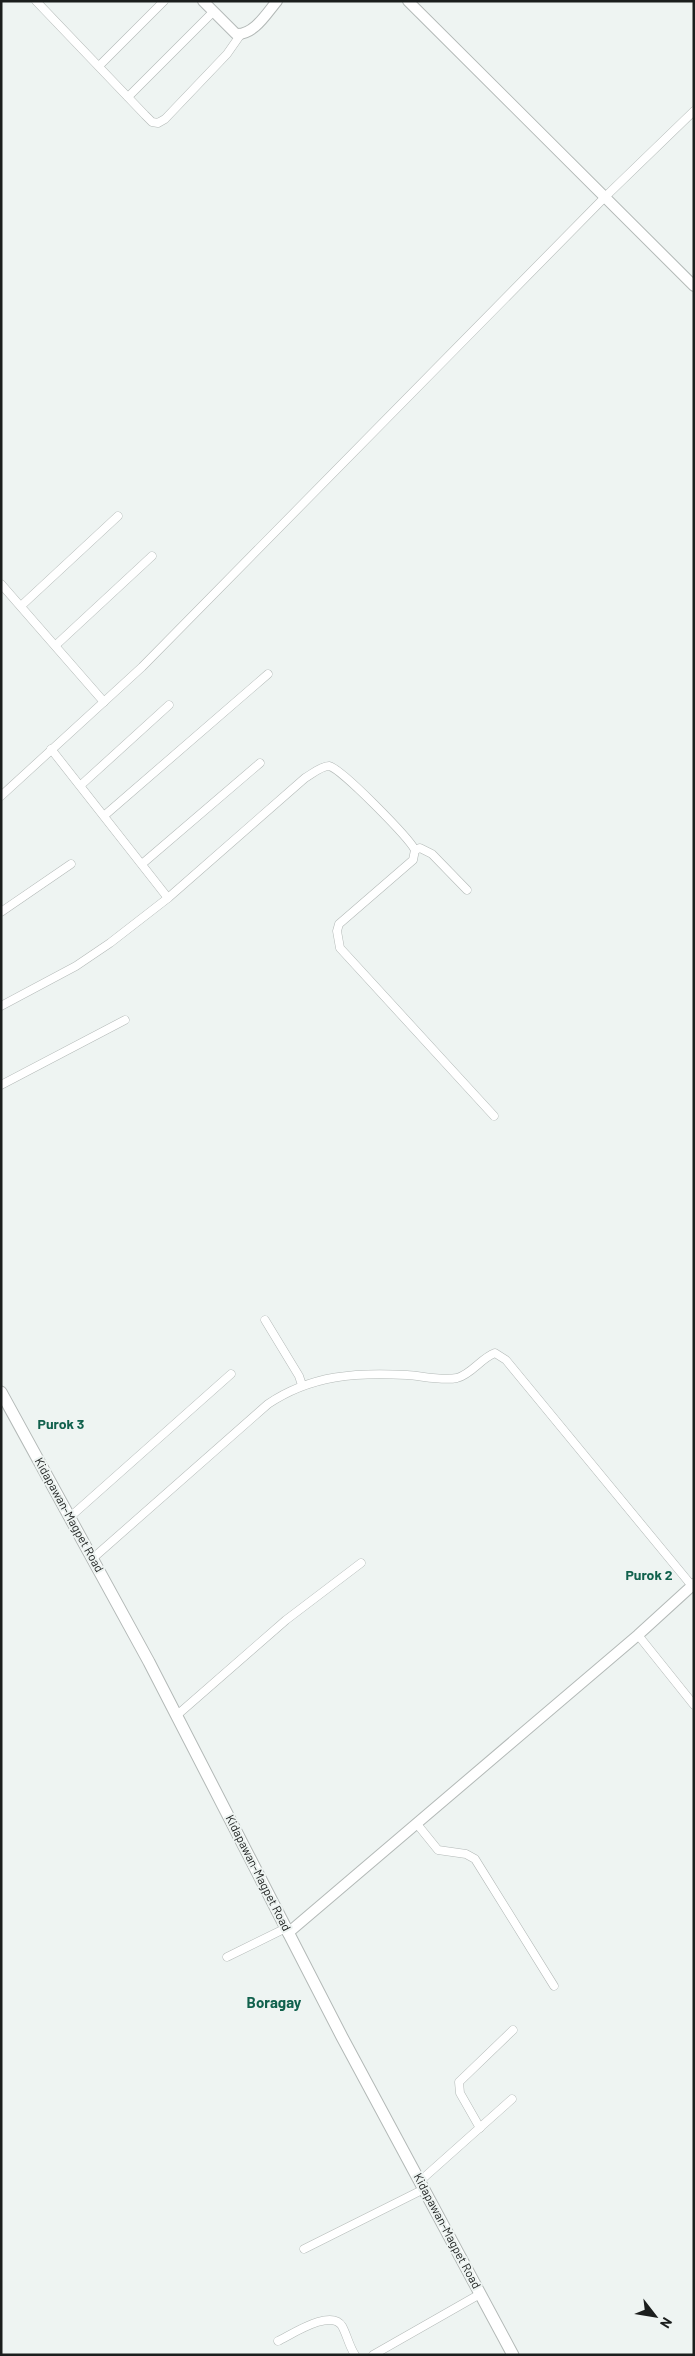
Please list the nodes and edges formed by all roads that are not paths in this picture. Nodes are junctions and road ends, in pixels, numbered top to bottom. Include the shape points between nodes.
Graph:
1 (36, 1) edge
2 (164, 1) edge
3 (203, 1) edge
4 (408, 1) edge
5 (273, 3) edge
6 (213, 12) junction
7 (241, 34) junction
8 (99, 66) junction
9 (128, 97) junction
10 (694, 111) edge
11 (605, 197) junction
12 (694, 286) edge
13 (118, 516) dead end
14 (152, 556) dead end
15 (1, 584) edge
16 (21, 606) junction
17 (56, 645) junction
18 (268, 674) dead end
19 (104, 702) junction
20 (170, 706) dead end
21 (51, 749) junction
22 (260, 763) dead end
23 (80, 785) junction
24 (1, 796) edge
25 (105, 815) junction
26 (415, 850) junction
27 (71, 864) dead end
28 (142, 864) junction
29 (467, 890) dead end
30 (168, 898) junction
31 (1, 912) edge
32 (1, 1006) edge
33 (125, 1020) dead end
34 (1, 1086) edge
35 (494, 1116) dead end
36 (265, 1320) dead end
37 (231, 1374) dead end
38 (302, 1385) junction
39 (1, 1392) edge
40 (70, 1517) junction
41 (92, 1558) junction
42 (361, 1563) dead end
43 (693, 1585) edge
44 (638, 1635) junction
45 (694, 1705) edge
46 (176, 1716) junction
47 (417, 1824) junction
48 (287, 1931) junction
49 (227, 1958) dead end
50 (554, 1986) dead end
51 (514, 2030) dead end
52 (512, 2099) dead end
53 (480, 2128) junction
54 (422, 2185) junction
55 (304, 2249) dead end
56 (480, 2294) junction
57 (278, 2341) dead end
58 (355, 2355) edge
59 (373, 2355) edge
60 (513, 2355) edge

1 - 8 street
2 - 8 street
3 - 6 street
4 - 11 street
5 - 7 street via 251,31
6 - 7 street via 236,34
6 - 9 street
7 - 9 street via 227,54 158,123 152,122
8 - 9 street
10 - 11 street
11 - 12 street
11 - 19 street
13 - 16 street
14 - 17 street
15 - 16 street
16 - 17 street
17 - 19 street
18 - 25 street
19 - 21 street
20 - 23 street
21 - 23 street
21 - 24 street
22 - 28 street
23 - 25 street
25 - 28 street
26 - 29 street via 420,848 432,854
26 - 30 street via 340,771 331,766 323,767 270,807
26 - 35 street via 413,860 343,920 337,939 340,948
27 - 31 street
28 - 30 street
30 - 32 street via 90,957
33 - 34 street
36 - 38 street
37 - 40 street
38 - 41 street via 268,1404
38 - 43 street via 326,1379 380,1374 458,1378 490,1355 501,1355
39 - 40 main road, Kidapawan-Magpet Road
40 - 41 main road, Kidapawan-Magpet Road
41 - 46 main road, Kidapawan-Magpet Road
42 - 46 street via 286,1620
43 - 44 street
44 - 45 street
44 - 47 street
46 - 48 main road, Kidapawan-Magpet Road
47 - 48 street
47 - 50 street via 438,1850 466,1854 475,1859
48 - 49 street
48 - 54 main road, Kidapawan-Magpet Road
51 - 53 street via 459,2082 460,2093
52 - 53 street
53 - 54 street
54 - 55 street
54 - 56 main road, Kidapawan-Magpet Road
56 - 59 street
56 - 60 main road, Kidapawan-Magpet Road
57 - 58 street via 329,2319 341,2325

